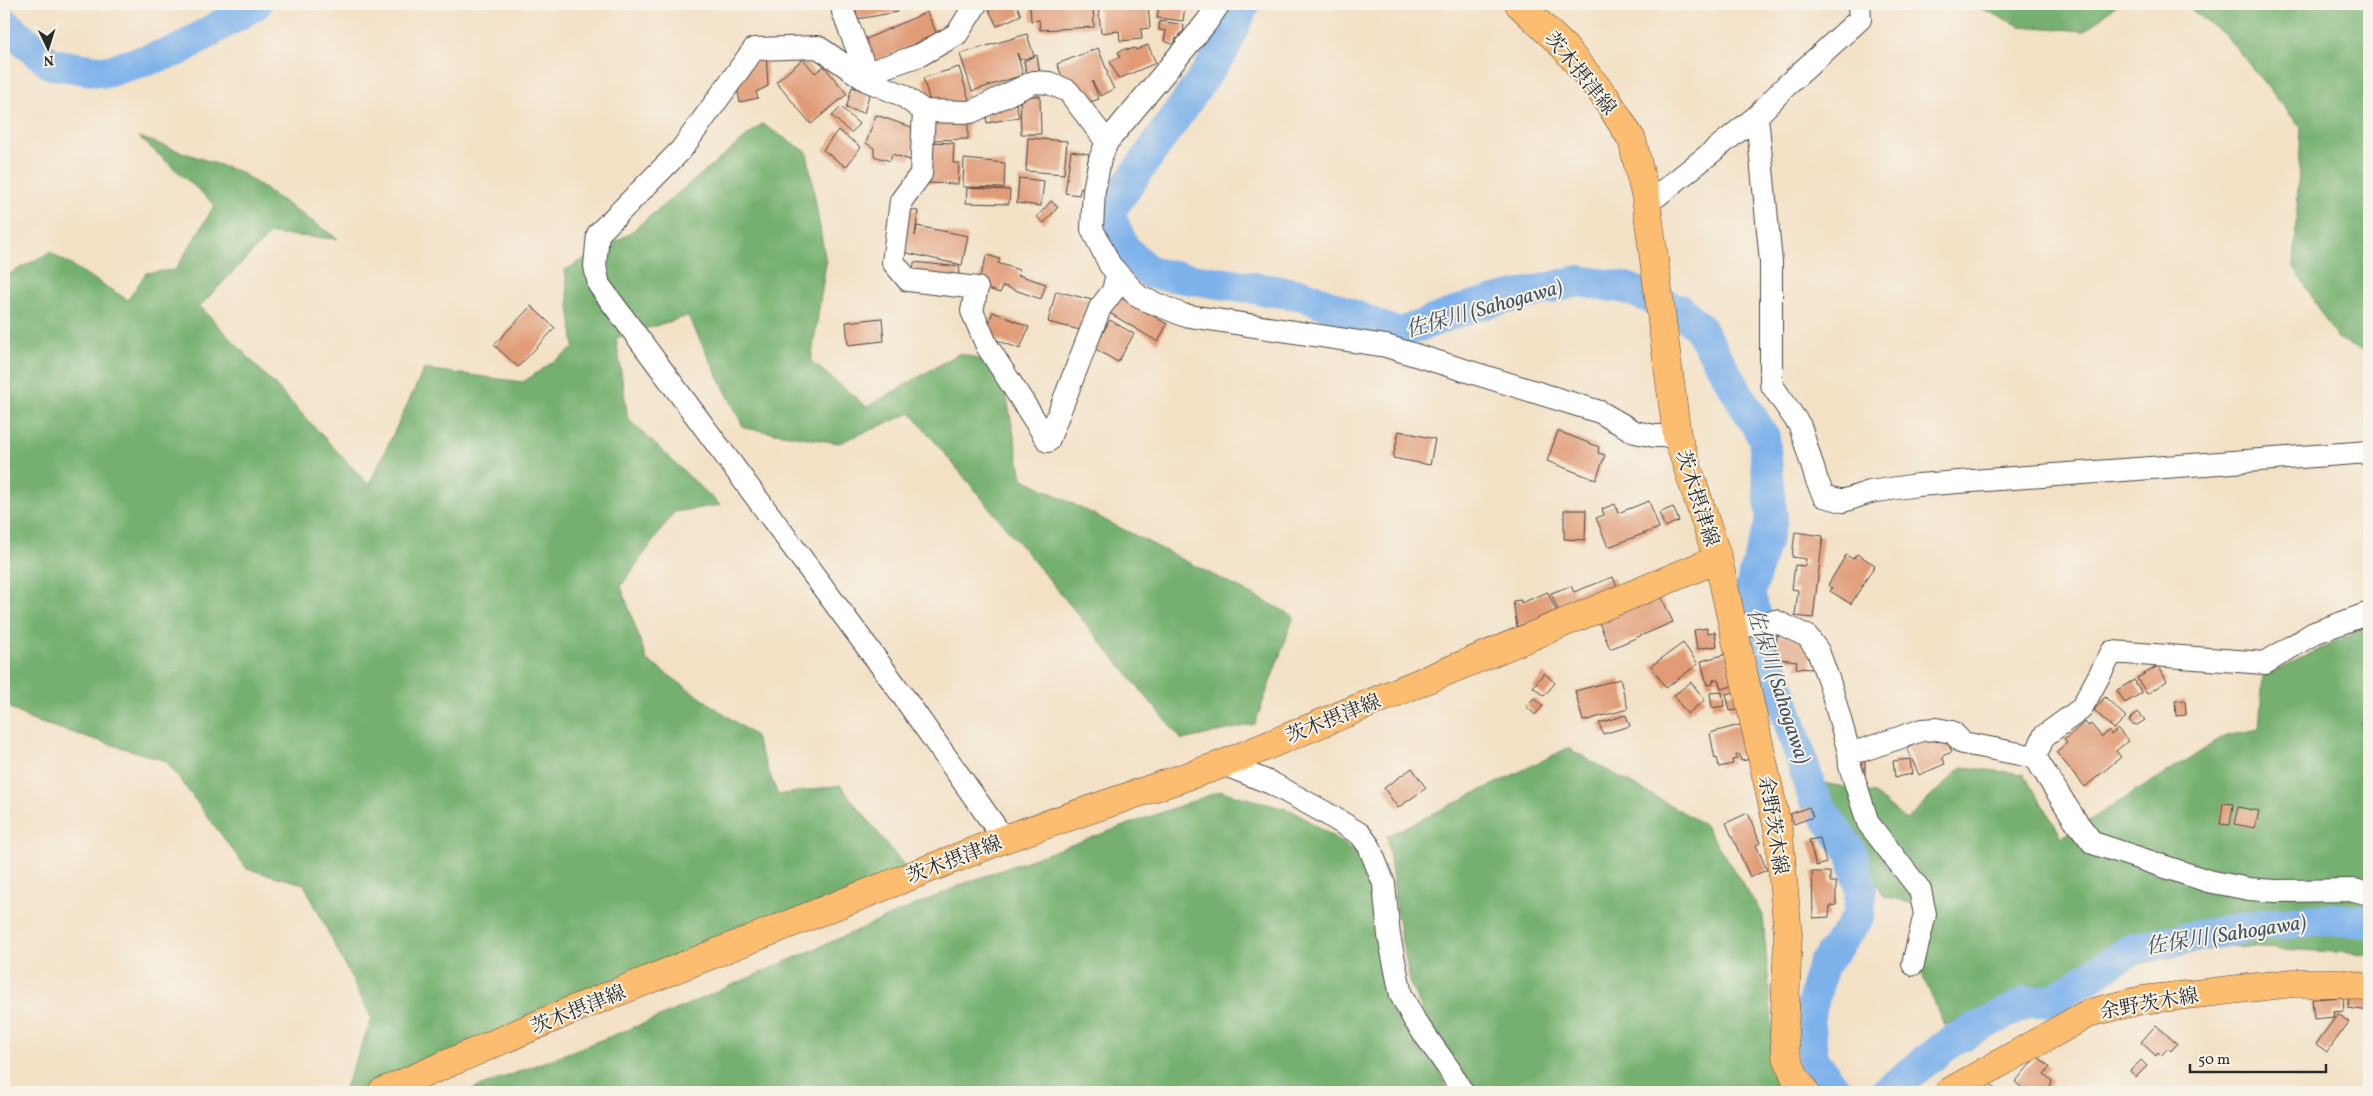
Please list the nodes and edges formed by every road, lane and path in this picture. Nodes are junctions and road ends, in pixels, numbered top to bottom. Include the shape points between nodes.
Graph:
1 (843, 4) edge
2 (976, 4) edge
3 (1219, 4) edge
4 (1519, 4) edge
5 (1859, 4) edge
6 (865, 77) junction
7 (924, 111) junction
8 (1757, 116) junction
9 (1107, 142) junction
10 (1646, 198) junction
11 (1118, 274) junction
12 (1677, 436) junction
13 (2369, 452) edge
14 (1718, 559) junction
15 (2369, 613) edge
16 (1732, 628) junction
17 (1848, 752) junction
18 (2036, 757) junction
19 (1223, 764) junction
20 (1004, 840) junction
21 (2369, 894) edge
22 (1913, 964) dead end
23 (2369, 988) edge
24 (382, 1092) edge
25 (1462, 1092) edge
26 (1805, 1092) edge
27 (1949, 1092) edge

1 - 6 street
2 - 6 street via 957,34 920,55
3 - 9 street
4 - 10 main road, 茨木摂津線 via 1564,47 1606,98 1632,140
5 - 8 street via 1860,19
6 - 7 street
6 - 20 street via 818,47 754,50 681,150 598,234 595,266 599,285 893,682
7 - 9 street via 970,112 1034,82 1049,83 1068,92
7 - 11 street via 921,174 901,201 893,262 908,280 977,288 972,311 987,346 1048,441 1100,308 1113,291
8 - 10 street via 1657,196
8 - 13 street via 1771,262 1771,384 1800,426 1824,496 1843,501 1870,492 1918,485
9 - 11 street via 1094,190 1092,230
10 - 12 main road, 茨木摂津線
11 - 12 street via 1139,296 1184,314 1386,346 1600,412 1635,432
12 - 14 main road, 茨木摂津線
14 - 16 main road, 余野茨木線
14 - 19 main road, 茨木摂津線
15 - 18 street via 2314,633 2265,663 2112,652 2081,709 2044,736
16 - 17 street via 1775,621 1807,636 1818,651 1830,684
16 - 26 main road, 余野茨木線 via 1779,834 1788,935 1784,1036 1786,1055
17 - 18 street via 1922,730 1936,729 1952,732 1963,742
17 - 22 street via 1868,823 1920,890 1925,914
18 - 21 street via 2093,843 2208,882 2276,892 2354,890
19 - 20 main road, 茨木摂津線
19 - 25 street via 1271,783 1324,812 1360,834 1369,846 1384,884 1389,936 1401,995
20 - 24 main road, 茨木摂津線 via 567,1012
23 - 27 main road, 余野茨木線 via 2341,983 2293,983 2142,1000 2089,1013

